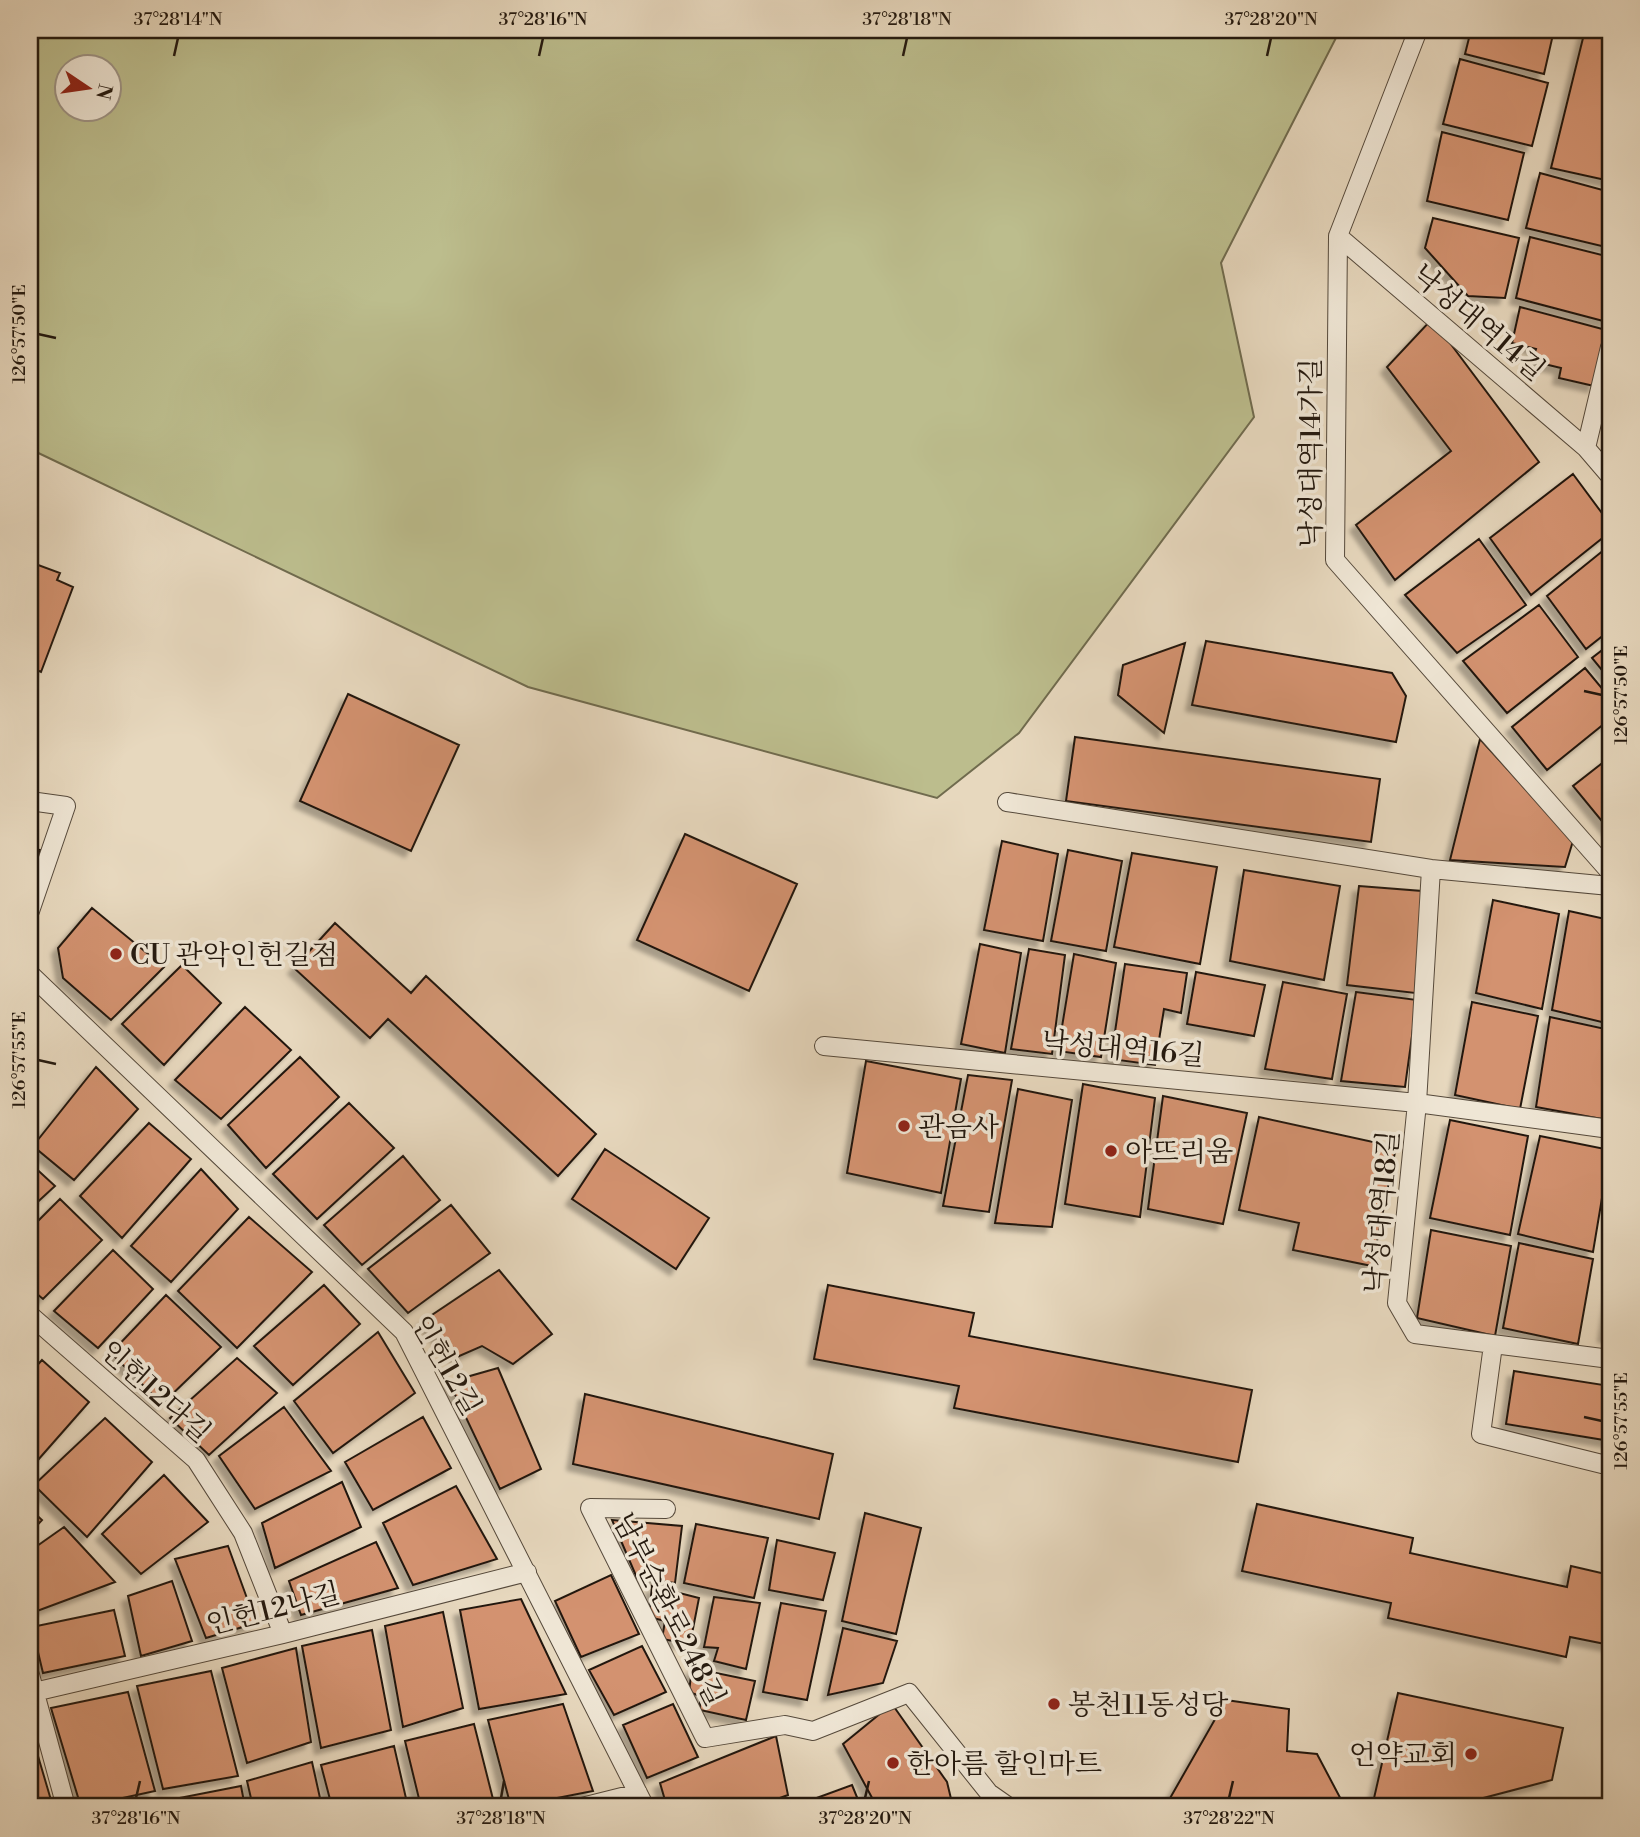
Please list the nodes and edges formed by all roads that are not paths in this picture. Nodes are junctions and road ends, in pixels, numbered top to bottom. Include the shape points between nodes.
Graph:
1 (1418, 30) edge
2 (1338, 236) junction
3 (1610, 347) edge
4 (1586, 448) junction
5 (1610, 475) edge
6 (30, 801) edge
7 (1007, 802) dead end
8 (1431, 869) junction
9 (1610, 872) edge
10 (1610, 886) edge
11 (30, 911) edge
12 (30, 974) edge
13 (824, 1046) dead end
14 (1417, 1103) junction
15 (1610, 1129) edge
16 (30, 1315) edge
17 (1493, 1345) junction
18 (1610, 1359) edge
19 (1610, 1466) edge
20 (666, 1509) dead end
21 (527, 1572) junction
22 (283, 1634) junction
23 (32, 1686) edge
24 (642, 1800) edge
25 (66, 1807) edge
26 (582, 1807) edge
27 (1009, 1807) edge

1 - 2 lane, 낙성대역14가길
2 - 4 lane, 낙성대역14길
2 - 9 lane, 낙성대역14가길 via 1335,560
3 - 4 lane
4 - 5 lane, 낙성대역14길
6 - 11 lane via 66,806
7 - 8 lane
8 - 10 lane
8 - 14 lane
12 - 21 lane, 인헌12길 via 404,1332
13 - 14 lane, 낙성대역16길
14 - 15 lane, 낙성대역16길
14 - 17 lane, 낙성대역18길 via 1397,1303 1415,1334
16 - 22 lane, 인헌12다길 via 196,1460 243,1533
17 - 18 lane, 낙성대역18길
17 - 19 lane via 1481,1434
20 - 27 lane, 남부순환로248길 via 590,1507 705,1738 785,1725 813,1731 909,1693 989,1793
21 - 22 lane, 인헌12나길
21 - 24 lane, 인헌12길
22 - 23 lane, 인헌12나길
23 - 25 lane
24 - 26 lane

